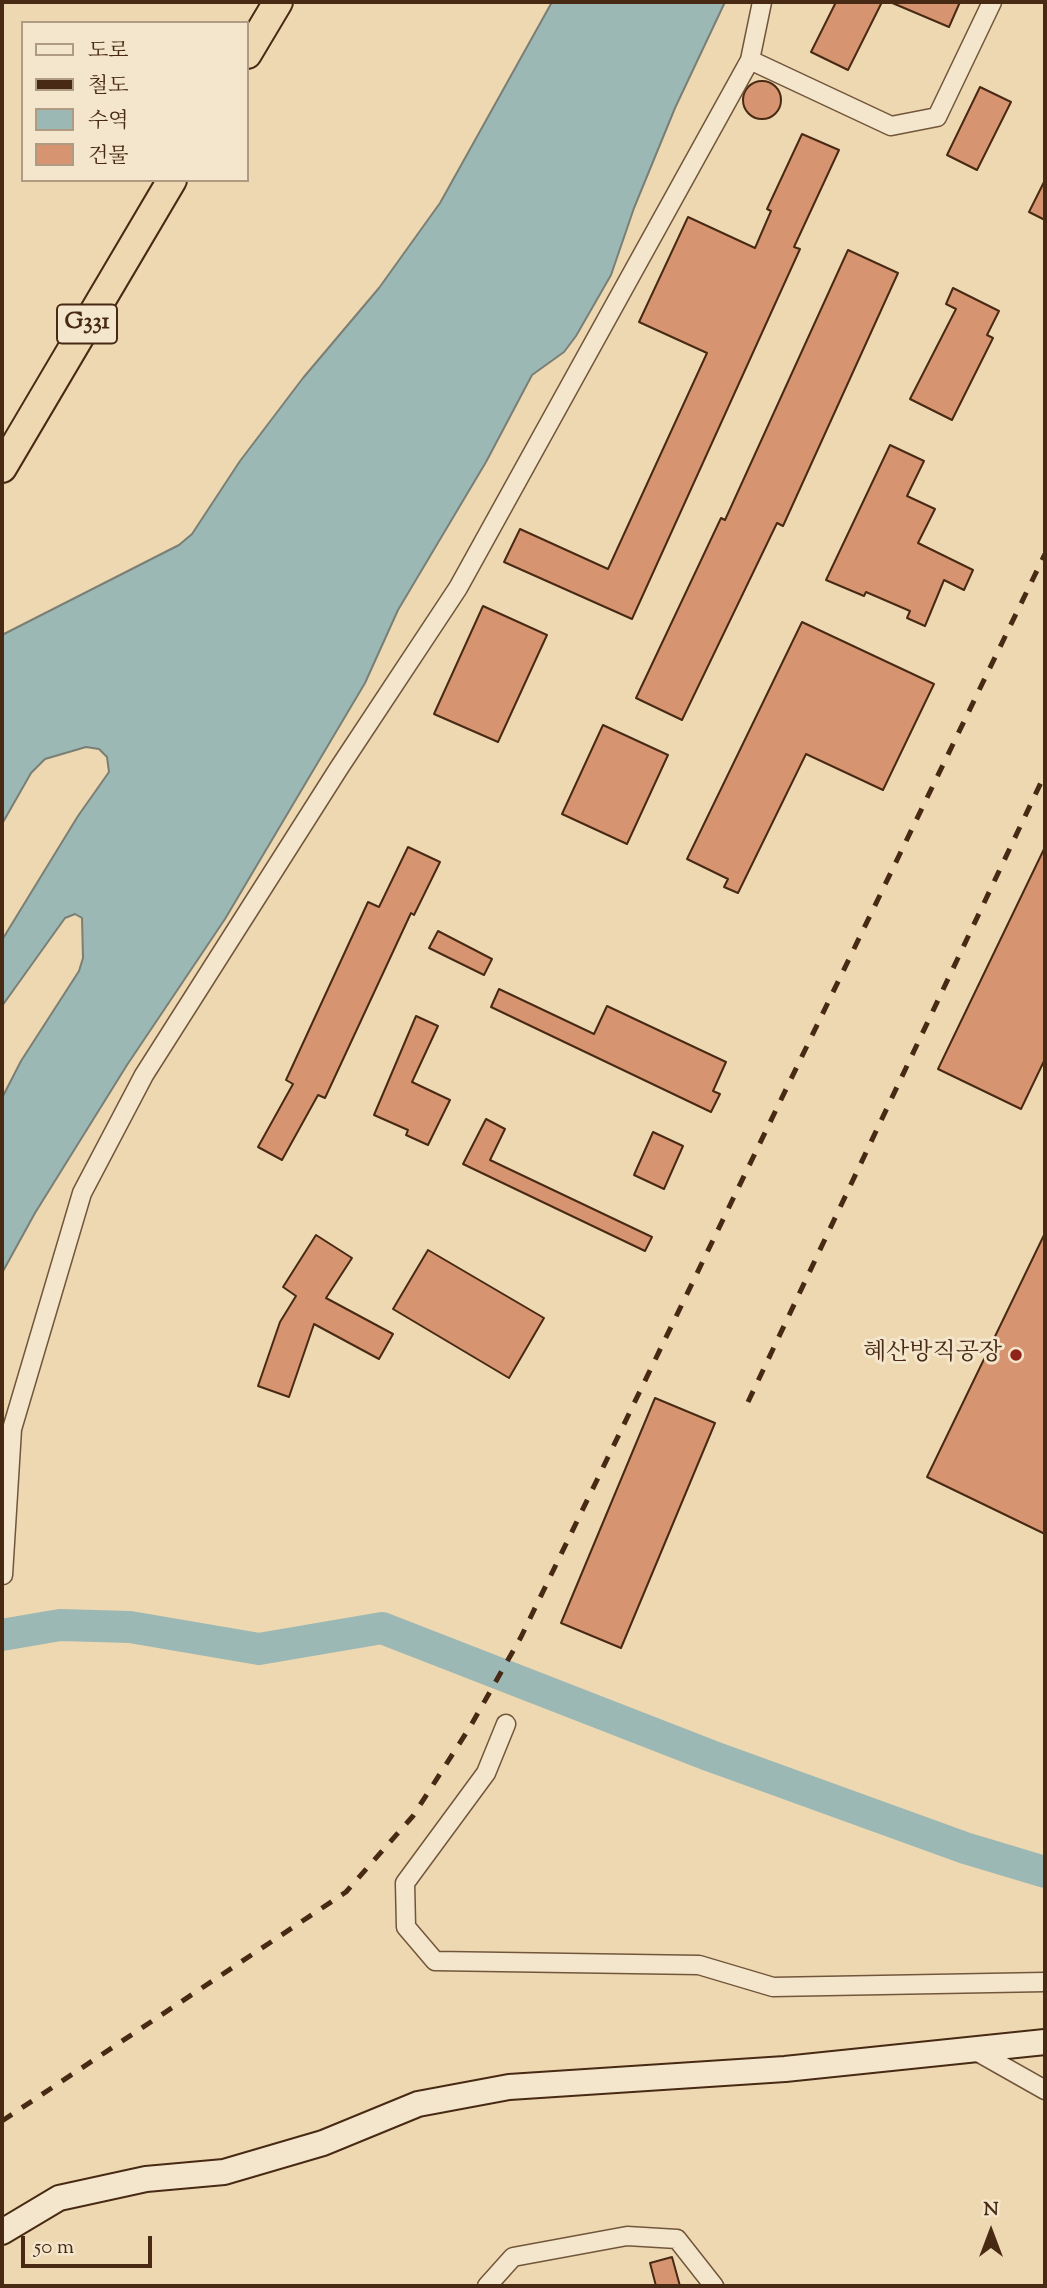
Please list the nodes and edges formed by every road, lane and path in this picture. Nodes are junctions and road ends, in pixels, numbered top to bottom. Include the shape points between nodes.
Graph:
1 (278, 2) edge
2 (762, 2) edge
3 (992, 2) edge
4 (248, 52) edge
5 (750, 60) junction
6 (171, 182) edge
7 (2, 468) edge
8 (3, 1575) edge
9 (506, 1724) dead end
10 (1045, 1982) edge
11 (1045, 2042) edge
12 (976, 2051) junction
13 (1045, 2090) edge
14 (2, 2232) edge
15 (487, 2286) edge
16 (715, 2286) edge

1 - 4 highway
2 - 5 street
3 - 5 street via 937,117 891,126
5 - 8 street via 458,588 152,1063 82,1193 12,1429
6 - 7 highway, G331
9 - 10 street via 486,1773 405,1883 406,1927 435,1961 699,1965 774,1987
11 - 12 main road
12 - 13 street
12 - 14 main road via 509,2087 418,2104 323,2143 224,2172 146,2179 59,2198
15 - 16 street via 513,2257 627,2236 677,2239

